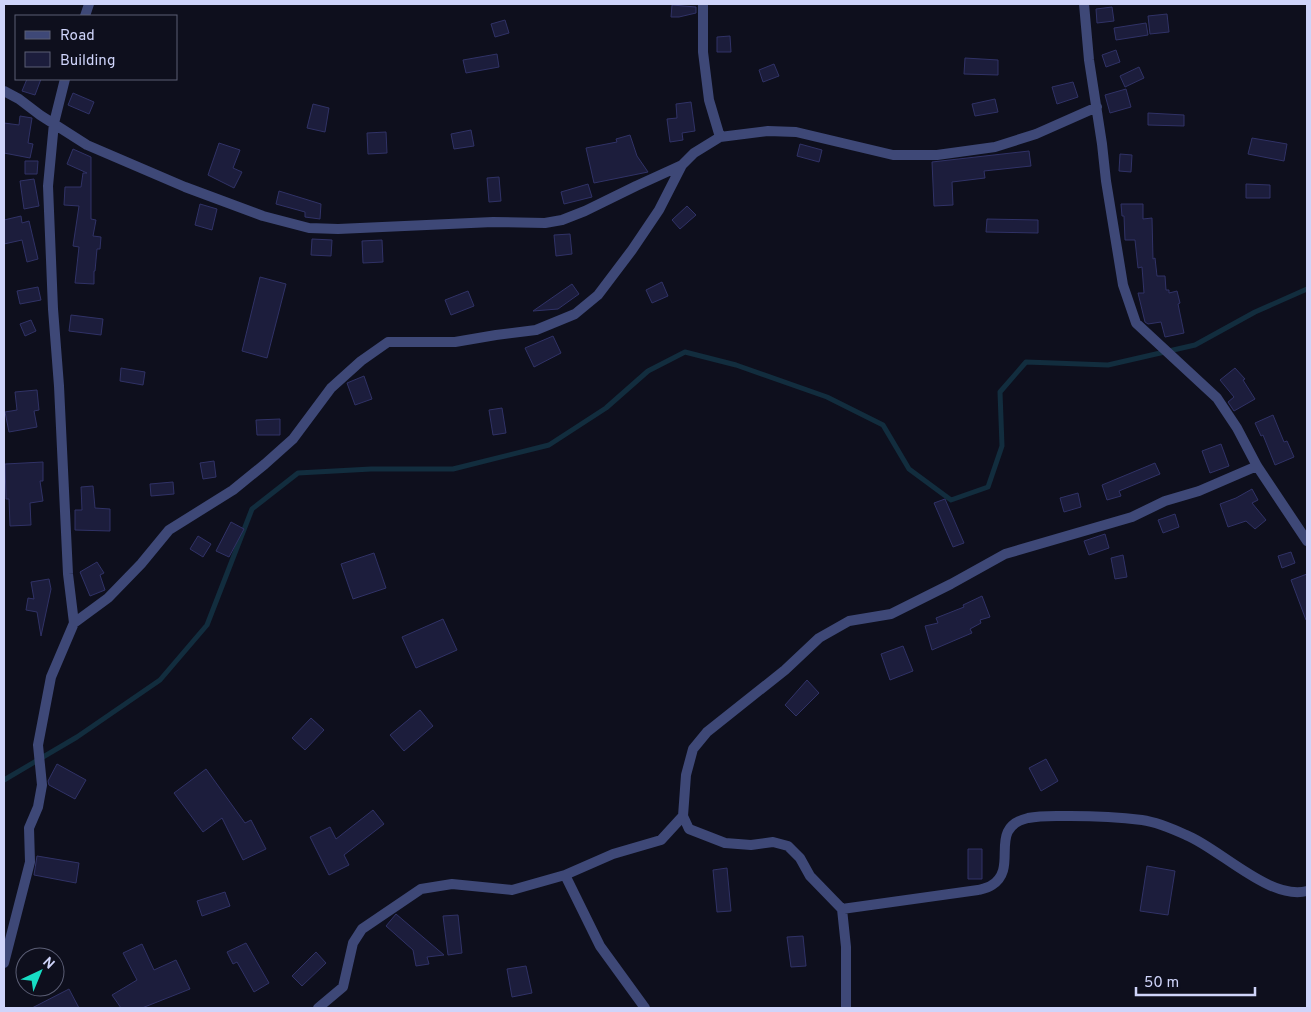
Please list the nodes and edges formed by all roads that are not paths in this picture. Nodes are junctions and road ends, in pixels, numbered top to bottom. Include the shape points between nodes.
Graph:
1 (703, 4) edge
2 (1084, 4) edge
3 (65, 80) edge
4 (4, 91) edge
5 (1097, 107) junction
6 (54, 123) junction
7 (720, 137) junction
8 (682, 166) junction
9 (1257, 466) junction
10 (1307, 541) edge
11 (74, 623) junction
12 (682, 816) junction
13 (565, 875) junction
14 (1307, 891) edge
15 (842, 910) junction
16 (4, 963) edge
17 (318, 1008) edge
18 (645, 1008) edge
19 (846, 1008) edge

1 - 7 street via 707,91
2 - 5 street
3 - 6 street
4 - 6 street
5 - 7 street via 1036,134 995,147 937,154 893,155 796,132 768,131
5 - 9 street via 1123,285 1136,323 1217,398
6 - 8 street via 87,145 185,187 263,216 309,228 545,223 585,211
6 - 11 street via 48,186 49,215 68,574
7 - 8 street via 694,153
8 - 11 street via 659,210 632,250 598,294 574,314 536,330 455,342 388,342 331,388 293,439 233,490 169,530 108,598
9 - 10 street
9 - 12 street via 1132,517 1005,554 891,614 849,621 819,638 708,732 693,749 686,775
11 - 16 street via 51,677 38,745 42,785 38,807 28,828 30,862
12 - 13 street via 662,840 613,854
12 - 15 street via 689,828 725,843 752,845 773,842 788,846 800,858 810,876
13 - 17 street via 512,890 452,884 421,889 362,930 353,943 343,987
13 - 18 street via 600,946
14 - 15 street via 1298,894 1254,878 1187,835 1144,820 1040,816 1013,824 1005,836 1006,860 1001,876 992,886
15 - 19 street

